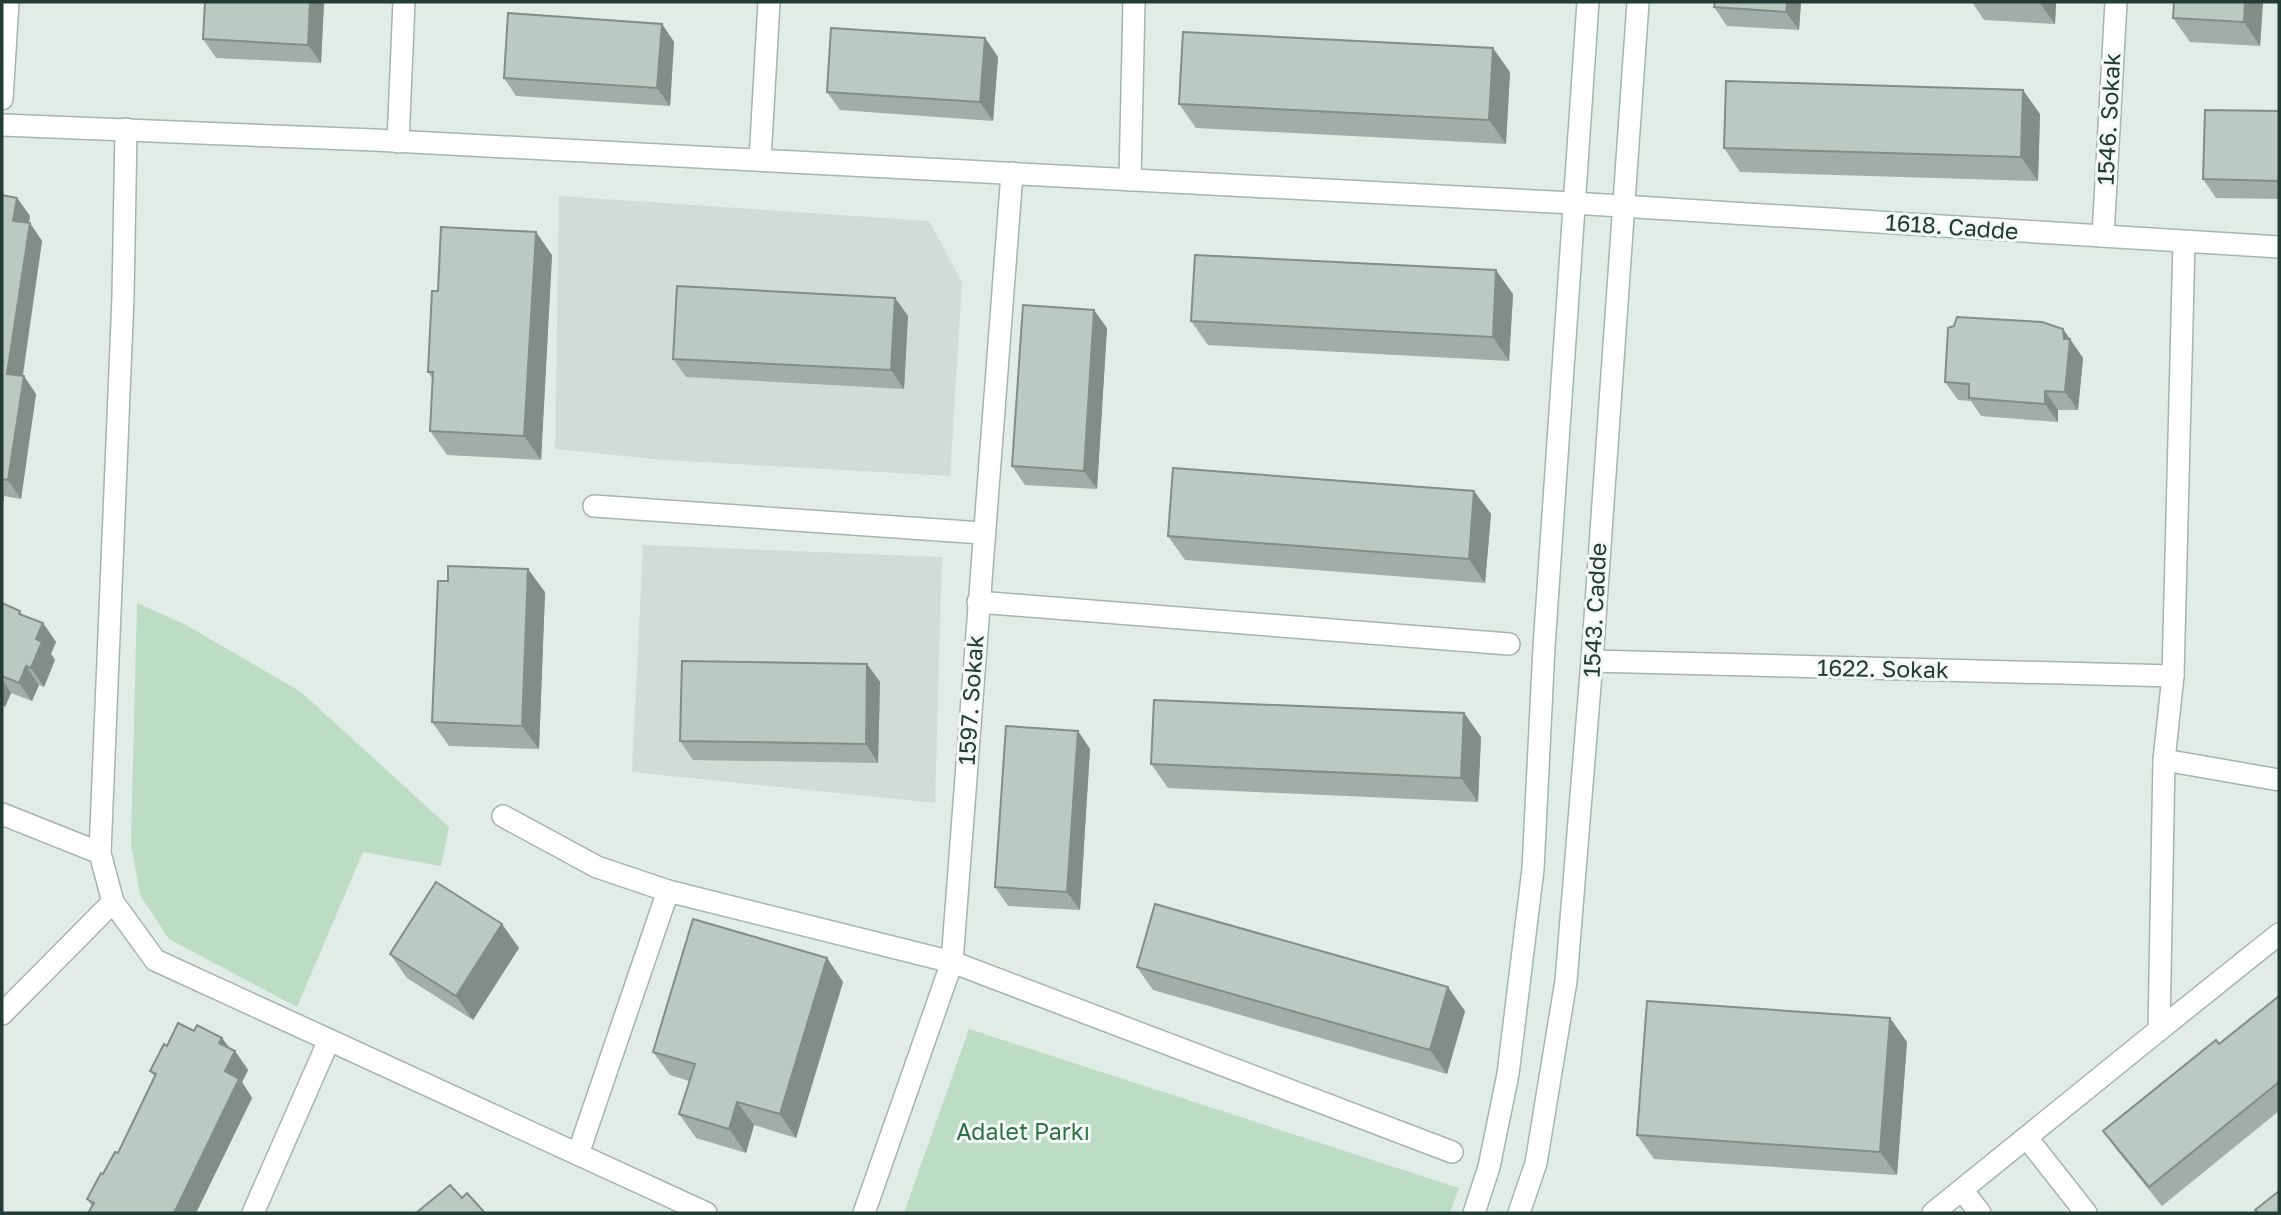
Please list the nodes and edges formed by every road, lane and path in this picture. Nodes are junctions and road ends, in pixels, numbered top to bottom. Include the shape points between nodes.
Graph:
1 (8, 2) edge
2 (404, 2) edge
3 (769, 2) edge
4 (1134, 2) edge
5 (1588, 2) edge
6 (1638, 2) edge
7 (2116, 2) edge
8 (2, 99) edge
9 (2, 125) edge
10 (125, 129) junction
11 (398, 142) junction
12 (760, 160) junction
13 (1012, 173) junction
14 (1130, 180) junction
15 (1573, 203) junction
16 (1624, 207) junction
17 (2103, 236) junction
18 (2184, 242) junction
19 (2279, 247) edge
20 (594, 506) dead end
21 (982, 533) junction
22 (978, 602) junction
23 (1509, 644) dead end
24 (1592, 661) junction
25 (2174, 676) junction
26 (2164, 760) junction
27 (2279, 780) edge
28 (2, 814) edge
29 (503, 816) dead end
30 (100, 853) junction
31 (668, 891) junction
32 (113, 902) junction
33 (2279, 934) edge
34 (952, 962) junction
35 (2, 1014) edge
36 (2159, 1030) junction
37 (329, 1040) junction
38 (2027, 1138) junction
39 (1452, 1152) dead end
40 (578, 1154) junction
41 (1962, 1190) junction
42 (253, 1213) edge
43 (706, 1213) edge
44 (864, 1213) edge
45 (1474, 1213) edge
46 (1519, 1213) edge
47 (1933, 1213) edge
48 (1980, 1213) edge
49 (2086, 1213) edge

1 - 8 street
2 - 11 street
3 - 12 street
4 - 14 street
5 - 15 street, 1543. Cadde
6 - 16 street, 1543. Cadde
7 - 17 street, 1546. Sokak
9 - 10 street, 1618. Cadde
10 - 11 street, 1618. Cadde
10 - 30 street via 123,297
11 - 12 street, 1618. Cadde
12 - 13 street, 1618. Cadde
13 - 14 street, 1618. Cadde
13 - 21 street, 1597. Sokak
14 - 15 street, 1618. Cadde
15 - 16 street, 1618. Cadde
15 - 45 street, 1543. Cadde via 1533,869 1508,1074 1489,1167
16 - 17 street, 1618. Cadde
16 - 24 street, 1543. Cadde
17 - 18 street, 1618. Cadde
18 - 19 street, 1618. Cadde
18 - 25 street
20 - 21 street
21 - 22 street, 1597. Sokak
22 - 23 street
22 - 34 street, 1597. Sokak
24 - 25 street, 1622. Sokak
24 - 46 street, 1543. Cadde via 1566,981 1536,1163
25 - 26 street
26 - 27 street
26 - 36 street
28 - 30 street
29 - 31 street via 597,867
30 - 32 street
31 - 34 street
31 - 40 street
32 - 35 street
32 - 37 street via 155,960
33 - 36 street
34 - 39 street
34 - 44 street, 1597. Sokak
36 - 38 street
37 - 40 street
37 - 42 street
38 - 41 street
38 - 49 street
40 - 43 street
41 - 47 street
41 - 48 street

